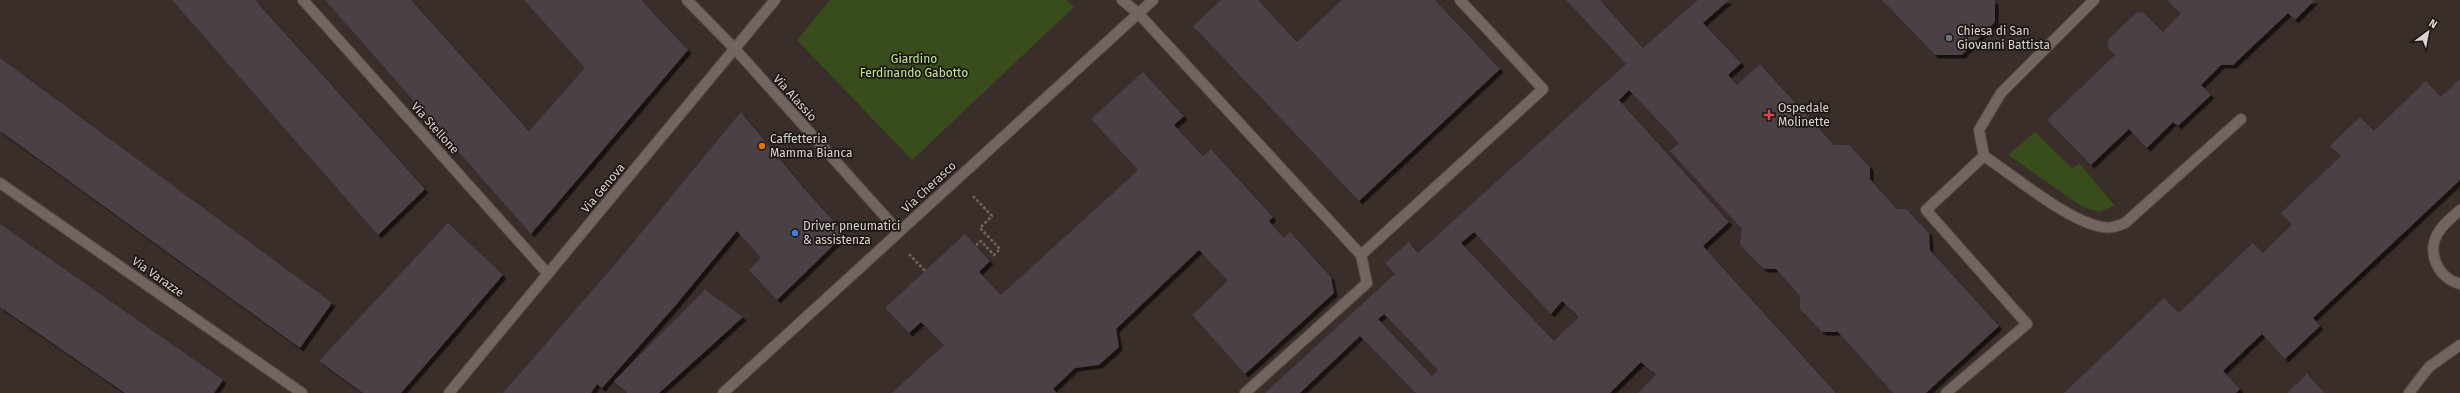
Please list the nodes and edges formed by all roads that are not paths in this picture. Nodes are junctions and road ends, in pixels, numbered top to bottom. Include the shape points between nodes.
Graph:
1 (303, 0) edge
2 (687, 0) edge
3 (776, 0) edge
4 (1122, 0) edge
5 (1153, 0) edge
6 (1460, 0) edge
7 (2094, 0) edge
8 (1138, 13) junction
9 (735, 49) junction
10 (2241, 119) dead end
11 (1984, 156) junction
12 (0, 183) edge
13 (2460, 210) edge
14 (900, 232) junction
15 (1361, 256) junction
16 (548, 274) junction
17 (2460, 284) edge
18 (2460, 345) edge
19 (302, 393) edge
20 (449, 393) edge
21 (723, 393) edge
22 (1245, 393) edge
23 (1946, 393) edge
24 (2409, 393) edge

1 - 16 street, Via Stellone
2 - 9 street, Via Alassio
3 - 9 street, Via Genova
4 - 8 street
5 - 8 street, Via Cherasco
6 - 15 street via 1543,89
7 - 11 street via 2002,93 1979,130
8 - 14 street, Via Cherasco
8 - 15 street
9 - 14 street, Via Alassio
9 - 16 street, Via Genova
10 - 11 street via 2125,223 2113,228 2079,220
11 - 23 street via 1926,210 2027,324
12 - 19 street, Via Varazze
13 - 17 street via 2439,230 2433,250 2435,265 2451,282
14 - 21 street, Via Cherasco
15 - 22 street via 1367,283
16 - 20 street, Via Genova
18 - 24 street via 2429,367

